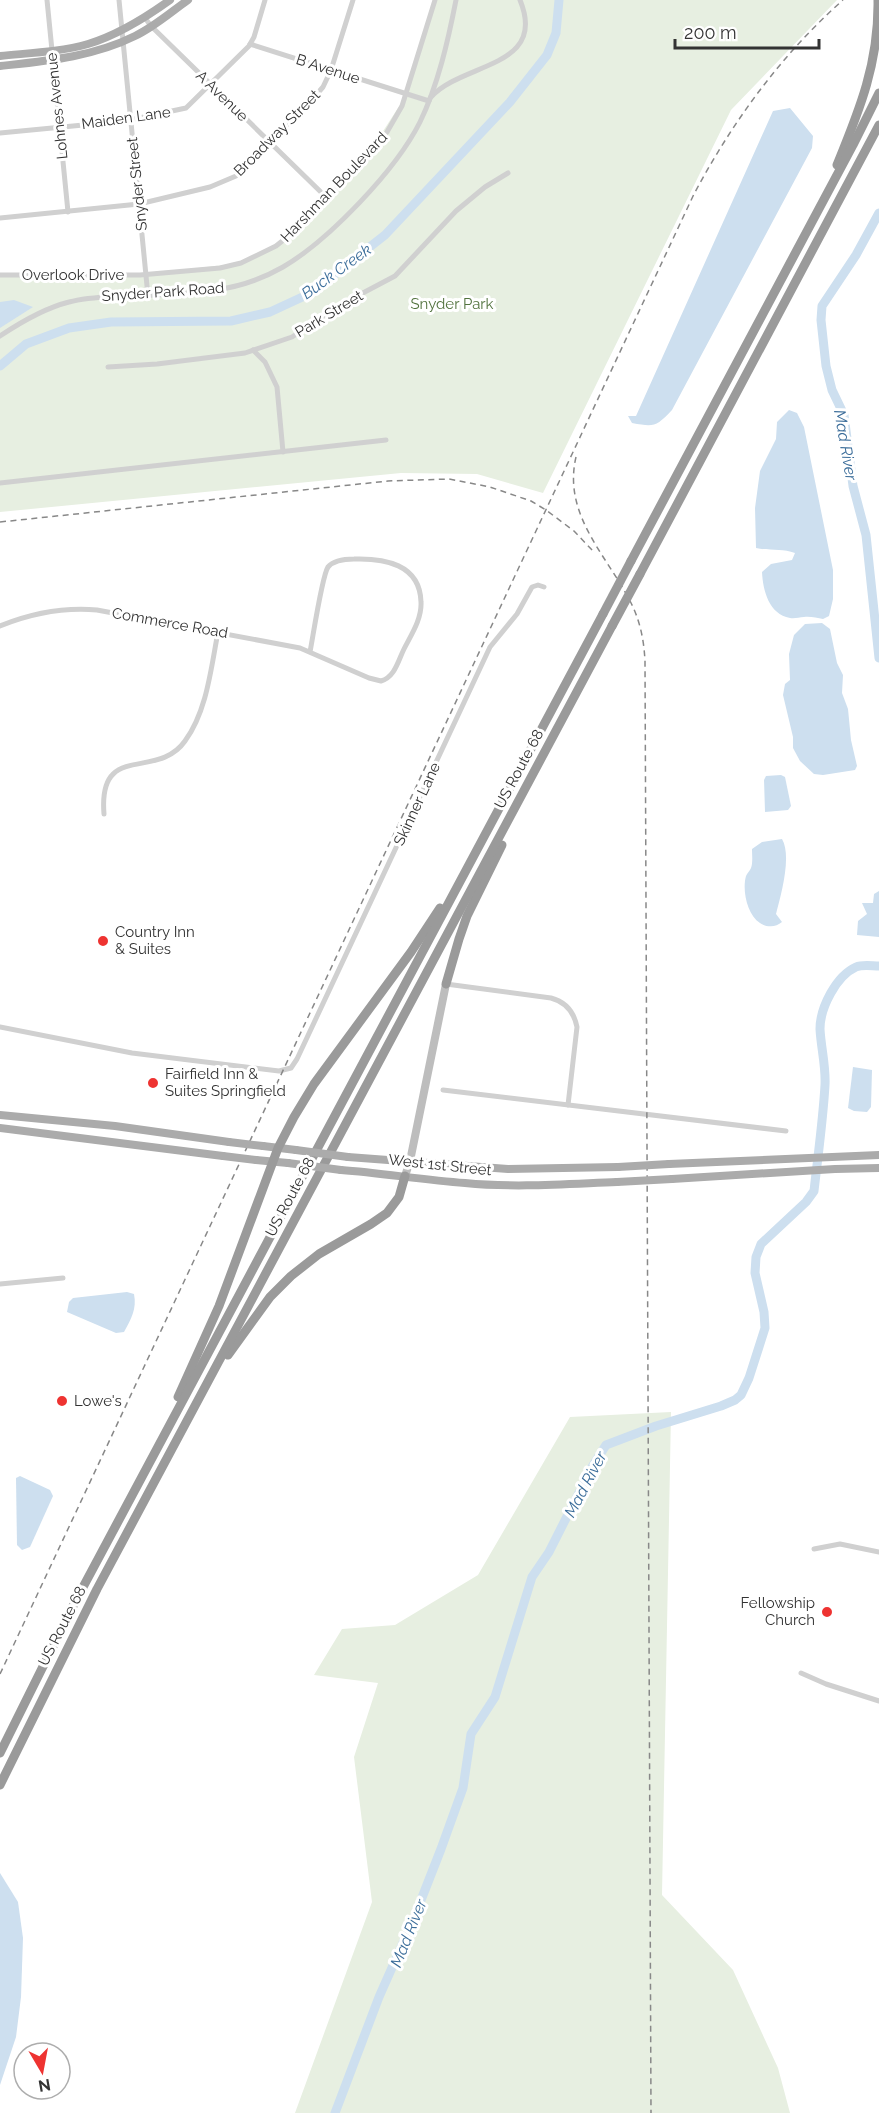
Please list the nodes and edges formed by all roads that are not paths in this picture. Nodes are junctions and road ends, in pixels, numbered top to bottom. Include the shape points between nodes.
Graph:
1 (47, 0) edge
2 (119, 0) edge
3 (170, 0) edge
4 (188, 0) edge
5 (265, 0) edge
6 (353, 0) edge
7 (435, 0) edge
8 (456, 0) edge
9 (520, 0) edge
10 (878, 0) edge
11 (145, 18) junction
12 (151, 26) junction
13 (122, 30) junction
14 (123, 41) junction
15 (250, 44) junction
16 (52, 50) junction
17 (0, 56) edge
18 (53, 60) junction
19 (0, 66) edge
20 (331, 70) junction
21 (210, 85) junction
22 (879, 93) edge
23 (407, 94) junction
24 (429, 100) junction
25 (130, 120) junction
26 (879, 125) edge
27 (60, 127) junction
28 (0, 133) edge
29 (270, 142) junction
30 (508, 173) dead end
31 (327, 198) junction
32 (139, 204) junction
33 (68, 212) junction
34 (0, 218) edge
35 (812, 222) junction
36 (146, 274) junction
37 (0, 275) edge
38 (148, 296) junction
39 (0, 336) edge
40 (253, 350) junction
41 (108, 367) dead end
42 (386, 440) dead end
43 (283, 452) junction
44 (3, 483) edge
45 (544, 587) dead end
46 (0, 626) edge
47 (218, 632) junction
48 (310, 652) junction
49 (525, 790) junction
50 (104, 814) dead end
51 (463, 877) junction
52 (446, 984) junction
53 (0, 1027) edge
54 (443, 1090) dead end
55 (568, 1105) junction
56 (0, 1115) edge
57 (0, 1128) edge
58 (786, 1131) dead end
59 (278, 1148) junction
60 (879, 1155) edge
61 (410, 1161) junction
62 (273, 1162) junction
63 (879, 1168) edge
64 (405, 1176) junction
65 (63, 1278) dead end
66 (0, 1284) edge
67 (206, 1386) junction
68 (137, 1486) junction
69 (814, 1549) dead end
70 (879, 1551) edge
71 (801, 1673) dead end
72 (879, 1701) edge
73 (0, 1753) edge
74 (0, 1785) edge

1 - 16 street, Lohnes Avenue
2 - 13 street, Snyder Street
3 - 11 main road
4 - 12 main road
5 - 15 street, Maiden Lane
6 - 20 street, Broadway Street
7 - 23 street, Harshman Boulevard
8 - 24 street, Snyder Park Road
9 - 24 street, Snyder Park Road via 526,24 517,48 449,83
10 - 35 highway via 877,38 865,97
11 - 12 street, A Avenue
11 - 13 main road
12 - 14 main road
12 - 21 street, A Avenue
13 - 14 street, Snyder Street
13 - 16 main road via 89,43
14 - 18 main road
14 - 25 street, Snyder Street
15 - 20 street, B Avenue
15 - 21 street, Maiden Lane
16 - 17 main road
16 - 18 street, Lohnes Avenue
18 - 19 main road
18 - 27 street, Lohnes Avenue
20 - 23 street, B Avenue
20 - 29 street, Broadway Street via 317,95
21 - 25 street, Maiden Lane via 186,108
21 - 29 street, A Avenue
22 - 35 highway
23 - 24 street, B Avenue
23 - 31 street, Harshman Boulevard via 380,142
24 - 38 street, Snyder Park Road via 413,134 383,176 295,259 261,278 228,288
25 - 27 street, Maiden Lane
25 - 32 street, Snyder Street
26 - 49 highway, US Route 68, bridge
27 - 28 street, Maiden Lane
27 - 33 street, Lohnes Avenue
29 - 31 street, A Avenue
29 - 32 street, Broadway Street via 229,181
30 - 40 street, Park Street via 456,211 395,276 342,304 301,332
31 - 36 street, Harshman Boulevard via 285,240 254,258 220,268
32 - 33 street, Broadway Street
32 - 36 street, Snyder Street
33 - 34 street, Broadway Street
35 - 51 highway, US Route 68, bridge
36 - 37 street, Overlook Drive
36 - 38 street, Snyder Street
38 - 39 street, Snyder Park Road via 68,302
40 - 41 street, Park Street via 180,362
40 - 43 street via 265,362 277,387
42 - 43 street
43 - 44 street
45 - 53 street, Skinner Lane via 532,587 517,614 490,647 294,1064 288,1069 134,1053
46 - 47 street, Commerce Road via 33,614 73,609
47 - 48 street, Commerce Road
47 - 50 street via 205,694 189,736 168,756 117,770 106,784
48 - 48 street, Commerce Road via 330,565 351,559 378,559 405,569 418,587 421,607 392,674 376,681
49 - 52 highway via 467,916
49 - 67 highway, US Route 68
51 - 59 highway via 314,1084
51 - 68 highway, US Route 68
52 - 55 street via 550,998 566,1005 577,1032
52 - 61 main road
54 - 55 street
55 - 58 street
56 - 59 main road, West 1st Street, bridge
57 - 62 main road, West 1st Street, bridge
59 - 61 main road, West 1st Street, bridge
59 - 62 highway
60 - 61 main road, West 1st Street, bridge via 508,1169
61 - 64 main road
62 - 64 main road, West 1st Street, bridge
62 - 68 highway via 208,1334
63 - 64 main road, West 1st Street, bridge via 547,1185 465,1183
64 - 67 highway via 399,1197 387,1213 319,1254 280,1287
65 - 66 street
67 - 74 highway, US Route 68 via 97,1589
68 - 73 highway, US Route 68
69 - 70 street via 840,1544
71 - 72 street

